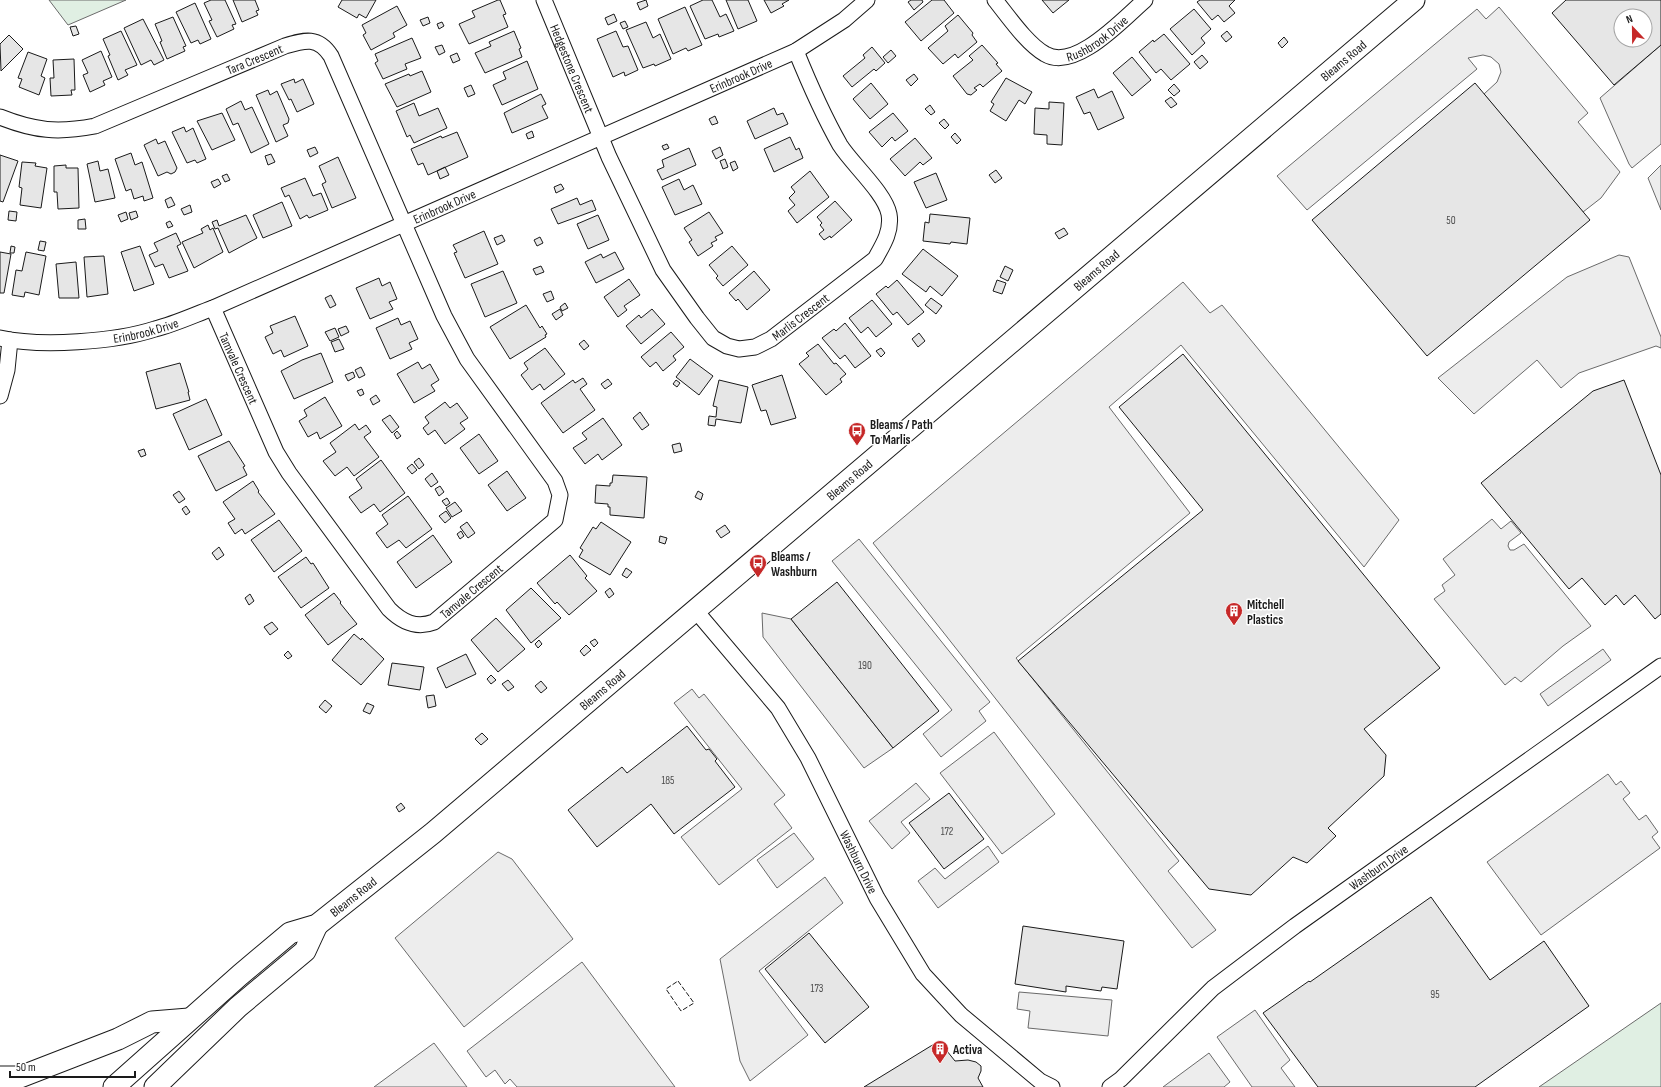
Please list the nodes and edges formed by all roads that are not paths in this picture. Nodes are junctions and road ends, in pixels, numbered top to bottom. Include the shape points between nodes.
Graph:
1 (544, 0) edge
2 (867, 0) edge
3 (995, 0) edge
4 (1144, 0) edge
5 (1414, 0) edge
6 (796, 51) junction
7 (0, 117) edge
8 (601, 137) junction
9 (404, 224) junction
10 (213, 308) junction
11 (5, 339) edge
12 (0, 396) edge
13 (696, 611) junction
14 (1661, 666) edge
15 (317, 925) junction
16 (189, 1019) junction
17 (0, 1077) edge
18 (0, 1082) edge
19 (5, 1087) edge
20 (114, 1087) edge
21 (155, 1087) edge
22 (1052, 1087) edge
23 (1110, 1087) edge

1 - 8 street, Hedgestone Crescent
2 - 6 street, Erinbrook Drive via 844,20
3 - 4 street, Rushbrook Drive via 1045,55 1060,59 1080,53
5 - 13 main road, Bleams Road
6 - 8 street, Erinbrook Drive
6 - 8 street, Marlis Crescent via 841,146 883,200 889,213 889,227 885,242 875,259 771,339 755,348 739,349 727,346 714,338 697,318 663,270
7 - 9 street, Tara Crescent via 45,130 69,131 95,126 285,46 303,40 315,42 325,47 331,56
8 - 9 street, Erinbrook Drive
9 - 10 street, Erinbrook Drive
9 - 10 street, Tamvale Crescent via 444,316 468,359 555,481 560,494 555,520 434,622 426,625 409,624 389,609 289,473 270,440
10 - 11 street, Erinbrook Drive via 155,330 116,338 66,342
11 - 12 street via 8,370
13 - 15 main road, Bleams Road via 433,833
13 - 22 street, Washburn Drive via 778,708 808,758 877,898 923,974 961,1016 1040,1081
14 - 23 street, Washburn Drive via 1225,978
15 - 16 main road, Bleams Road via 290,933
15 - 21 main road, Bleams Road via 305,950 238,1007
16 - 17 main road via 152,1022 118,1039 20,1077
16 - 20 main road, Bleams Road
18 - 19 main road

